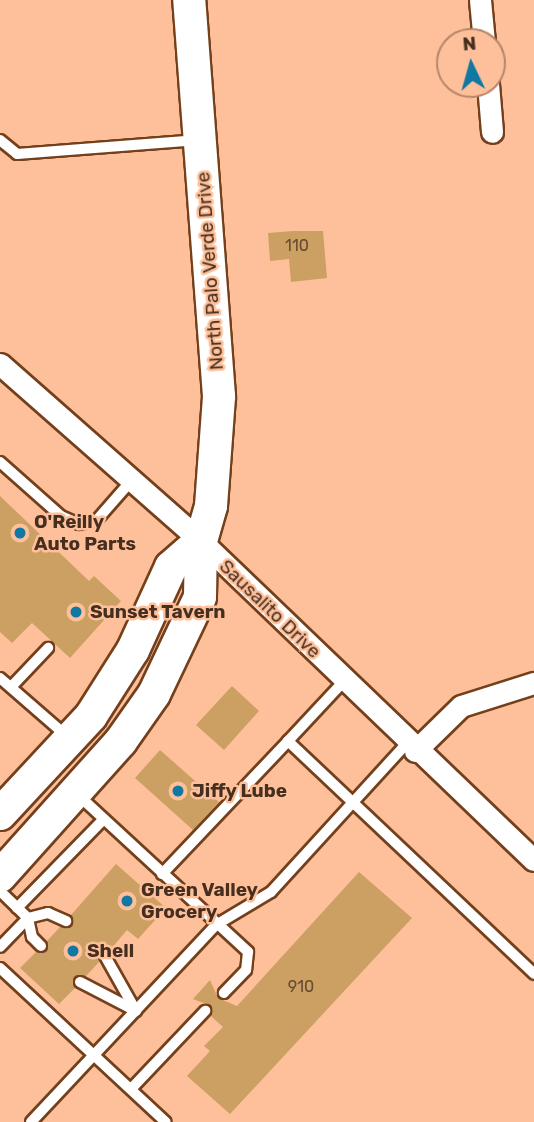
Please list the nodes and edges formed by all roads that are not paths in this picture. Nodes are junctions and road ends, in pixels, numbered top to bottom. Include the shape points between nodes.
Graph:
1 (189, 0) edge
2 (481, 0) edge
3 (483, 28) edge
4 (489, 98) edge
5 (492, 132) dead end
6 (0, 140) edge
7 (201, 140) junction
8 (0, 364) edge
9 (0, 462) edge
10 (131, 481) junction
11 (201, 541) junction
12 (48, 648) dead end
13 (0, 678) edge
14 (344, 681) junction
15 (534, 684) edge
16 (11, 687) junction
17 (71, 740) junction
18 (288, 741) junction
19 (411, 747) junction
20 (97, 769) junction
21 (75, 792) junction
22 (353, 804) junction
23 (0, 814) edge
24 (104, 819) junction
25 (534, 860) edge
26 (162, 874) junction
27 (0, 876) edge
28 (0, 891) edge
29 (17, 908) junction
30 (28, 918) junction
31 (66, 920) dead end
32 (216, 925) junction
33 (41, 946) dead end
34 (0, 947) edge
35 (105, 956) dead end
36 (0, 968) edge
37 (534, 974) edge
38 (80, 982) dead end
39 (224, 993) dead end
40 (136, 1011) junction
41 (205, 1011) dead end
42 (95, 1054) junction
43 (131, 1089) junction
44 (32, 1122) edge
45 (166, 1122) edge

1 - 7 street, North Palo Verde Drive
2 - 3 street
4 - 5 street
6 - 7 lane via 17,154
7 - 11 street, North Palo Verde Drive via 219,396 211,506
8 - 10 street, Sausalito Drive
9 - 10 lane via 61,516 79,524 96,521
10 - 11 street, Sausalito Drive
11 - 14 street, Sausalito Drive
11 - 17 street via 171,567 133,650
11 - 20 street, North Palo Verde Drive via 200,597 154,694
12 - 16 lane
13 - 16 lane
14 - 18 lane
14 - 19 street, Sausalito Drive
15 - 19 street via 461,706
16 - 17 lane
17 - 20 street
17 - 23 street
18 - 22 lane
18 - 26 lane
19 - 22 lane
19 - 25 street, Sausalito Drive
20 - 21 street, North Palo Verde Drive
21 - 24 lane
21 - 27 street, North Palo Verde Drive
22 - 32 lane via 271,892
22 - 37 lane
24 - 26 lane
24 - 29 lane
26 - 32 lane
28 - 29 lane
29 - 30 lane
30 - 31 lane via 48,913
30 - 33 lane via 32,937
30 - 34 lane
32 - 39 lane via 242,944 249,963
32 - 40 lane
35 - 40 lane
36 - 42 lane
38 - 40 lane
40 - 42 lane
41 - 43 lane
42 - 43 lane
42 - 44 lane
43 - 45 lane

